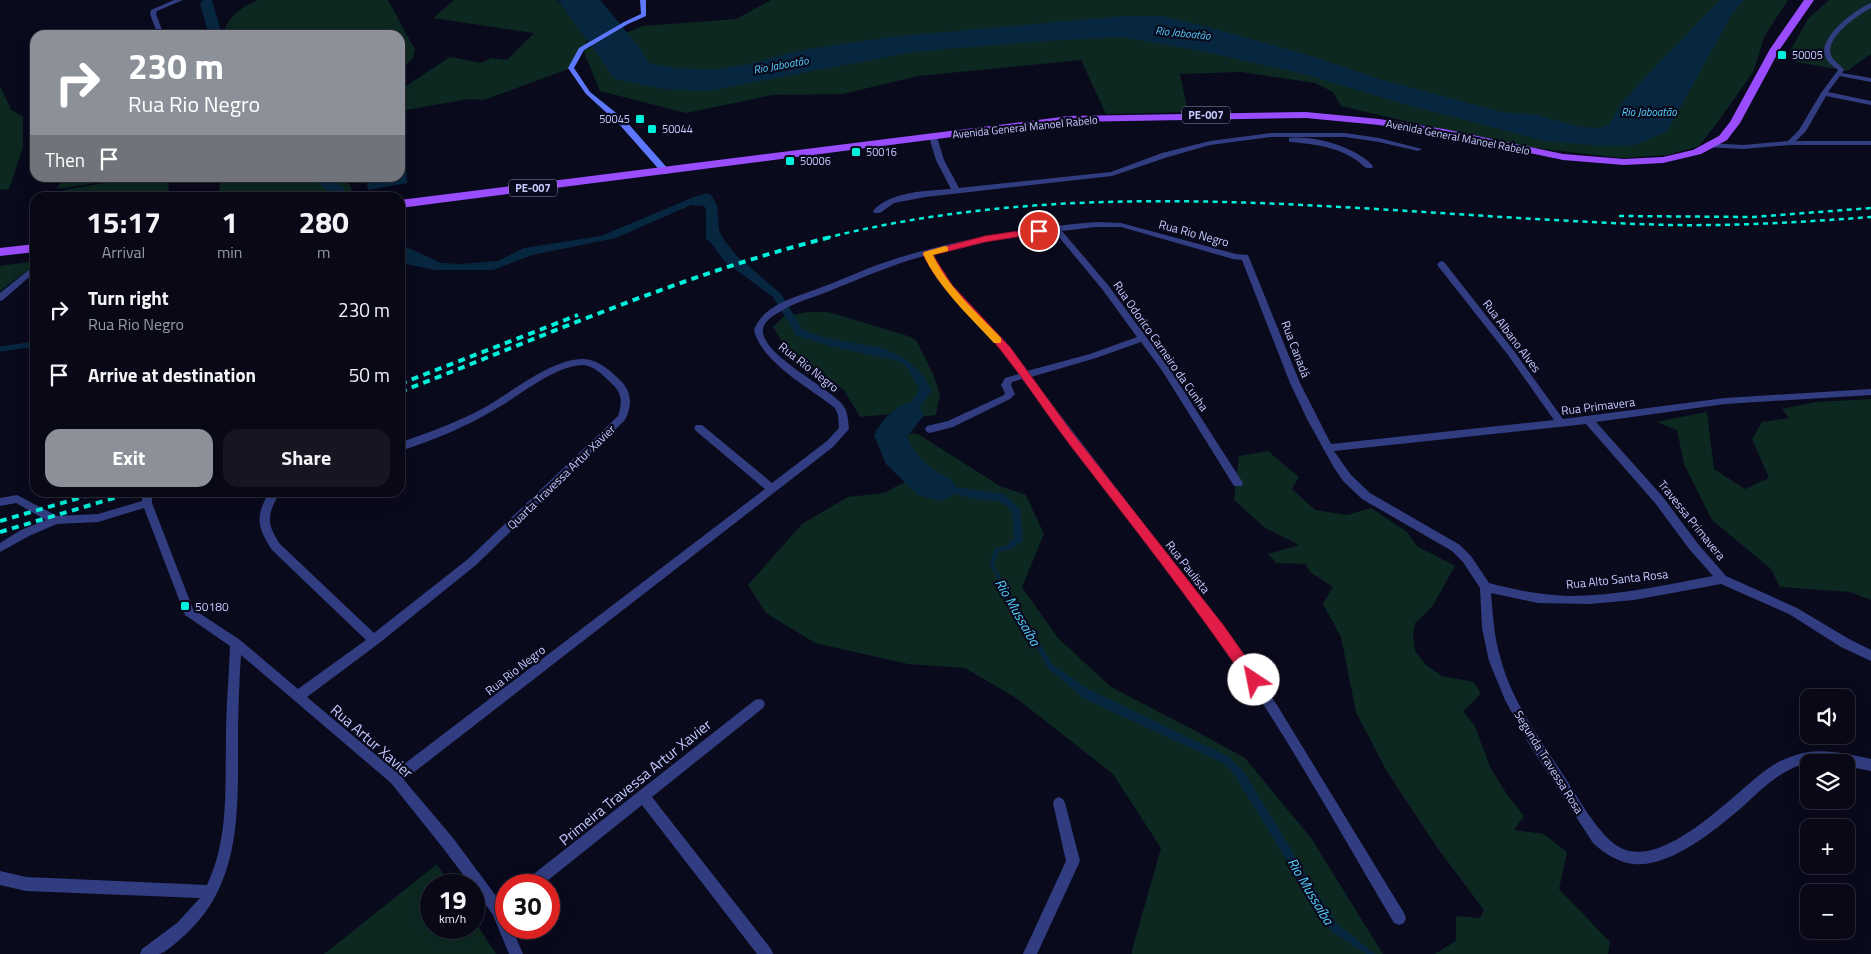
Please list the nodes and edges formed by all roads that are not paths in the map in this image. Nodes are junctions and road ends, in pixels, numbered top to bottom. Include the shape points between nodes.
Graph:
1 (180, 0) edge
2 (643, 0) edge
3 (1809, 0) edge
4 (1871, 5) edge
5 (159, 30) edge
6 (1838, 74) junction
7 (1871, 80) edge
8 (1824, 93) junction
9 (1871, 103) edge
10 (933, 137) junction
11 (1230, 140) junction
12 (1790, 143) junction
13 (1871, 143) edge
14 (1708, 145) junction
15 (1418, 149) dead end
16 (1369, 166) dead end
17 (666, 172) junction
18 (956, 191) junction
19 (405, 203) edge
20 (877, 211) dead end
21 (1056, 229) junction
22 (30, 249) edge
23 (0, 252) edge
24 (927, 254) junction
25 (1245, 257) joint
26 (1441, 264) dead end
27 (30, 272) edge
28 (0, 298) edge
29 (1142, 338) junction
30 (1024, 375) junction
31 (1871, 392) edge
32 (1588, 420) junction
33 (1561, 423) junction
34 (699, 428) dead end
35 (930, 429) dead end
36 (405, 445) edge
37 (1328, 448) junction
38 (1238, 483) dead end
39 (772, 489) junction
40 (272, 497) edge
41 (147, 498) edge
42 (0, 502) edge
43 (56, 520) junction
44 (0, 548) edge
45 (1722, 579) junction
46 (1485, 587) junction
47 (374, 640) junction
48 (236, 644) junction
49 (1871, 656) edge
50 (297, 698) junction
51 (759, 704) dead end
52 (1871, 765) edge
53 (395, 779) junction
54 (644, 796) junction
55 (1059, 803) dead end
56 (545, 874) edge
57 (0, 878) edge
58 (211, 892) junction
59 (495, 898) edge
60 (1399, 918) dead end
61 (512, 939) edge
62 (147, 954) edge
63 (516, 954) edge
64 (766, 954) edge
65 (1030, 954) edge

1 - 5 street via 154,10
2 - 17 street via 644,15 581,49 571,68 588,94 622,122
3 - 14 main road, Avenida General Manoel Rabelo / PE-007 via 1775,49 1735,123 1723,138
4 - 6 street via 1848,21 1830,40 1828,55 1841,69
6 - 7 street
6 - 8 street
8 - 9 street
8 - 12 street via 1802,131
10 - 14 main road, Avenida General Manoel Rabelo / PE-007 via 1069,119 1306,115 1379,122 1555,155 1624,162 1676,158
10 - 17 main road, Avenida General Manoel Rabelo / PE-007
10 - 18 street via 940,160
11 - 15 street via 1271,135 1345,135
11 - 16 street via 1314,142 1353,152
11 - 18 street via 1165,155 1112,174
12 - 13 street
12 - 14 street via 1743,147
17 - 19 main road, Avenida General Manoel Rabelo / PE-007
18 - 20 street via 899,200 883,205
21 - 24 street, Rua Rio Negro via 985,239
21 - 25 street, Rua Rio Negro via 1111,224
21 - 29 street, Rua Odorico Carneiro da Cunha via 1105,287
22 - 23 main road
24 - 30 street, Rua Paulista via 940,277 1006,350
24 - 39 street, Rua Rio Negro via 898,261 794,301 762,321 759,339 772,355 838,406 843,415 844,429 830,444
25 - 37 street, Rua Canadá via 1295,383
26 - 33 street, Rua Albano Alves
27 - 28 street
29 - 30 street via 1094,356
29 - 38 street, Rua Odorico Carneiro da Cunha
30 - 35 street via 1008,380 1006,385 1010,394 1001,401 950,424
30 - 60 street, Rua Paulista via 1245,666
31 - 32 street, Rua Primavera via 1725,401
32 - 33 street, Rua Primavera
32 - 45 street, Travessa Primavera
33 - 37 street, Rua Primavera
34 - 39 street
36 - 47 street, Quarta Travessa Artur Xavier via 441,432 559,368 573,364 591,363 617,382 625,392 628,405 622,418 596,445 472,562
37 - 46 street, Rua Canadá via 1347,478 1366,496 1456,548
39 - 53 street, Rua Rio Negro
40 - 47 street via 263,520 265,531 276,547
41 - 43 street via 98,518
41 - 48 street, Rua Artur Xavier via 189,612
42 - 43 street via 17,499
43 - 44 street via 25,532
45 - 46 street, Rua Alto Santa Rosa via 1589,599 1547,599
45 - 49 street, Travessa Primavera via 1793,610
46 - 52 street, Segunda Travessa Rosa via 1488,628 1495,661 1509,696 1533,740 1586,821 1598,838 1620,855 1638,858 1686,841 1762,781 1795,761 1830,757
47 - 50 street, Quarta Travessa Artur Xavier
48 - 50 street, Rua Artur Xavier
48 - 58 street via 228,832 221,866
50 - 53 street, Rua Artur Xavier
51 - 54 street, Primeira Travessa Artur Xavier
53 - 59 street, Rua Artur Xavier
54 - 56 street, Primeira Travessa Artur Xavier
54 - 64 street
55 - 65 street via 1073,861
57 - 58 street via 26,884
58 - 62 street via 199,911 173,936
61 - 63 street, Rua Artur Xavier

